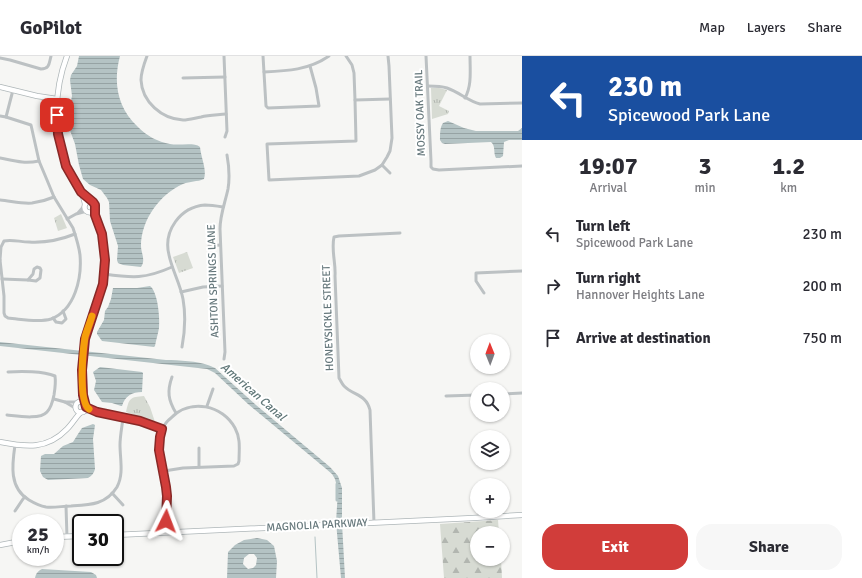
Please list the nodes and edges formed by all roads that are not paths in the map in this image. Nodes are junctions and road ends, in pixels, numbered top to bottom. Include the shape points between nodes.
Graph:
1 (51, 56) edge
2 (67, 56) edge
3 (147, 56) edge
4 (224, 56) edge
5 (263, 56) edge
6 (329, 56) edge
7 (346, 56) edge
8 (388, 56) edge
9 (426, 56) edge
10 (470, 56) edge
11 (0, 58) edge
12 (11, 58) edge
13 (310, 66) junction
14 (264, 72) junction
15 (225, 77) junction
16 (183, 78) dead end
17 (428, 86) junction
18 (0, 87) edge
19 (13, 90) junction
20 (465, 98) junction
21 (57, 99) junction
22 (390, 99) junction
23 (355, 100) junction
24 (522, 103) edge
25 (226, 114) junction
26 (0, 116) edge
27 (6, 117) junction
28 (226, 137) dead end
29 (227, 155) dead end
30 (0, 158) edge
31 (39, 161) junction
32 (382, 165) junction
33 (522, 166) edge
34 (390, 173) dead end
35 (81, 192) junction
36 (54, 197) junction
37 (0, 200) edge
38 (91, 202) junction
39 (84, 205) junction
40 (223, 207) junction
41 (94, 209) junction
42 (88, 212) junction
43 (76, 214) junction
44 (67, 219) junction
45 (98, 225) junction
46 (400, 233) dead end
47 (75, 234) junction
48 (220, 245) junction
49 (209, 246) dead end
50 (0, 260) edge
51 (172, 267) junction
52 (522, 271) edge
53 (104, 274) junction
54 (2, 279) junction
55 (28, 280) junction
56 (222, 286) junction
57 (181, 292) junction
58 (484, 293) dead end
59 (63, 311) junction
60 (53, 318) junction
61 (182, 347) dead end
62 (224, 360) dead end
63 (8, 372) dead end
64 (172, 376) dead end
65 (213, 389) dead end
66 (522, 393) edge
67 (470, 394) edge
68 (510, 394) edge
69 (83, 395) junction
70 (446, 396) dead end
71 (54, 399) junction
72 (65, 402) junction
73 (79, 402) junction
74 (86, 405) junction
75 (208, 406) junction
76 (75, 408) junction
77 (82, 412) junction
78 (97, 412) junction
79 (176, 413) junction
80 (7, 415) dead end
81 (123, 418) junction
82 (72, 424) junction
83 (162, 429) junction
84 (0, 442) edge
85 (15, 445) junction
86 (199, 448) dead end
87 (199, 467) junction
88 (164, 472) junction
89 (112, 493) junction
90 (25, 497) junction
91 (123, 505) dead end
92 (66, 506) junction
93 (15, 510) dead end
94 (521, 516) edge
95 (374, 522) junction
96 (166, 533) junction
97 (124, 535) edge
98 (67, 537) joint
99 (72, 537) edge
100 (12, 543) edge
101 (0, 546) edge

1 - 12 street via 46,68 41,69
2 - 21 street
3 - 25 street via 142,70 143,90 146,99 161,113 181,120
4 - 15 street
5 - 14 street
6 - 13 street
7 - 23 street via 354,73
8 - 22 street
9 - 17 street, MOSSY OAK TRAIL
10 - 20 street via 470,81
11 - 12 street
13 - 14 street via 288,71
13 - 14 street via 319,106 267,108
15 - 16 street
15 - 25 street
17 - 20 street via 448,88
17 - 33 street, MOSSY OAK TRAIL via 433,169
18 - 19 street
19 - 21 street
19 - 27 street
20 - 24 street via 480,104
21 - 35 street via 58,134 62,153 66,166
22 - 23 street
22 - 32 street via 392,138 388,157
23 - 32 street via 356,141 267,144 269,180 359,176
25 - 28 street
26 - 27 street
27 - 31 street via 31,125
29 - 40 street, ASHTON SPRINGS LANE via 229,180
30 - 31 street via 22,163
31 - 36 street
32 - 34 street
35 - 38 street
35 - 39 street via 85,200
36 - 37 street via 32,203
36 - 44 street
38 - 39 street
38 - 41 street via 95,205
39 - 42 street
39 - 43 street
40 - 48 street, ASHTON SPRINGS LANE
40 - 51 street via 198,206 189,209 175,221 167,248
41 - 42 street
41 - 45 street
42 - 43 street
42 - 45 street
43 - 44 street
44 - 47 street
45 - 53 street via 102,234
46 - 95 street, HONEYSICKLE STREET via 339,236 334,237 333,243 339,378 345,387 364,398 370,410
47 - 50 street via 45,242 4,241
47 - 59 street via 80,254 80,276 74,295
48 - 49 street
48 - 56 street, ASHTON SPRINGS LANE
50 - 54 street
51 - 53 street via 137,277
51 - 57 street
52 - 58 street via 476,273 476,281
53 - 69 street via 84,346
54 - 55 street
54 - 60 street via 5,316 38,320
55 - 55 street via 38,280 40,268 34,269
56 - 57 street
56 - 62 street, ASHTON SPRINGS LANE
57 - 61 street via 185,319
59 - 60 street
59 - 60 street via 66,318 62,323 56,322
63 - 71 street via 55,376
64 - 79 street via 169,393
65 - 75 street
66 - 68 street
67 - 70 street
69 - 73 street
69 - 74 street
71 - 72 street
71 - 80 street via 47,412 41,415
72 - 73 street
72 - 76 street
73 - 74 street
73 - 76 street
74 - 77 street via 86,410
74 - 78 street
75 - 79 street via 194,406
75 - 87 street via 223,413 236,429 239,462 234,466
76 - 77 street
76 - 82 street
77 - 78 street
77 - 82 street
78 - 81 street
79 - 83 street
81 - 83 street
81 - 89 street via 120,444 122,469
82 - 85 street via 60,436 46,443
83 - 88 street via 159,450
84 - 85 street
85 - 90 street via 14,482
86 - 87 street
87 - 88 street
88 - 96 street via 167,496
89 - 91 street
89 - 92 street via 102,501 90,505
90 - 92 street via 35,504 46,507
90 - 93 street
92 - 98 street
94 - 95 street, MAGNOLIA PARKWAY
95 - 96 street, MAGNOLIA PARKWAY
96 - 97 street, MAGNOLIA PARKWAY
98 - 99 street
100 - 101 street

